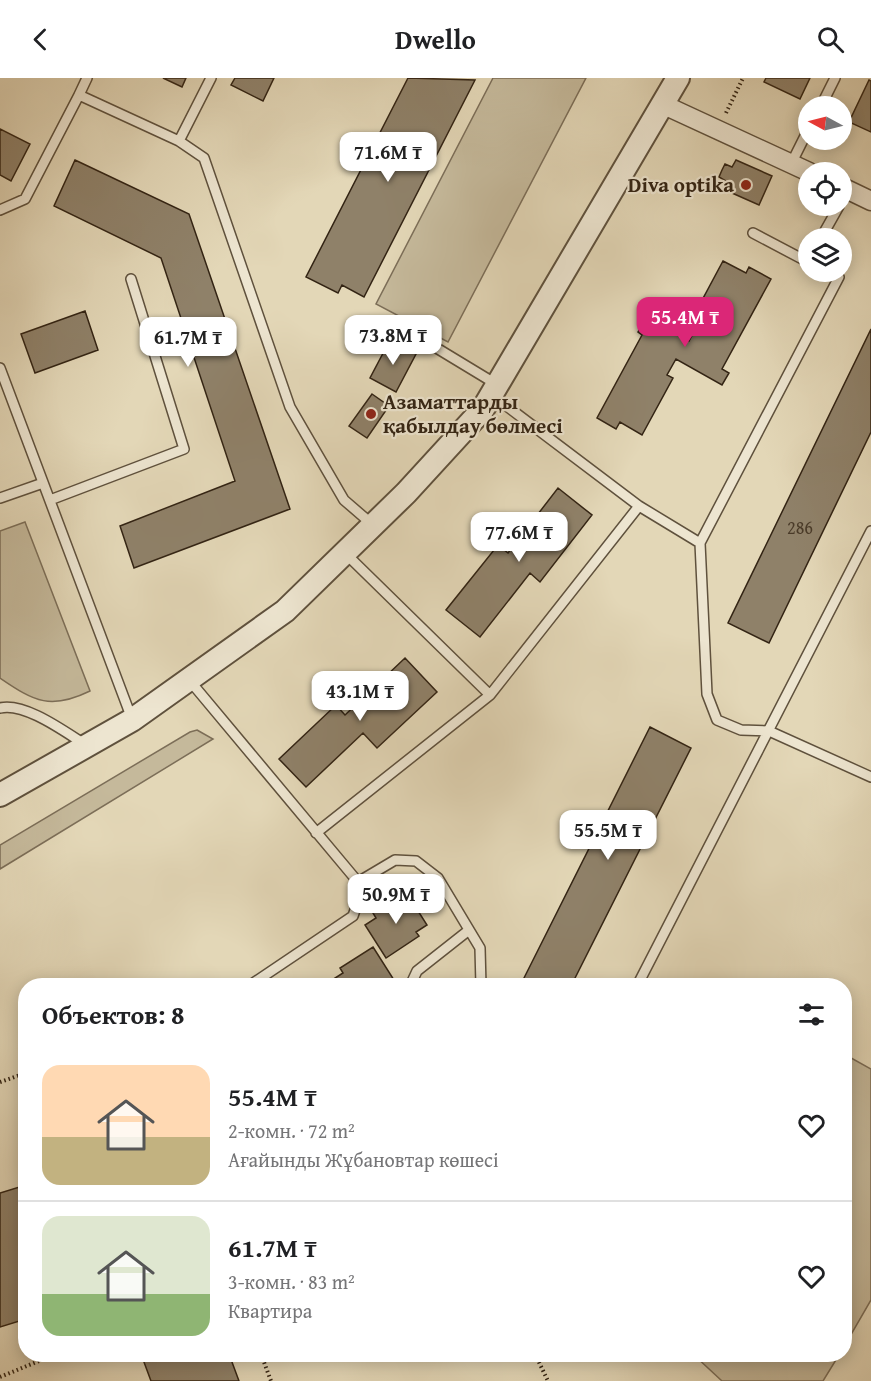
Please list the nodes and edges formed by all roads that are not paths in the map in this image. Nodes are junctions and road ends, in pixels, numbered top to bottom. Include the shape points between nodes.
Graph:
1 (87, 78) edge
2 (211, 78) edge
3 (678, 78) edge
4 (835, 78) edge
5 (79, 94) junction
6 (826, 96) edge
7 (664, 105) junction
8 (180, 141) junction
9 (798, 150) edge
10 (791, 164) junction
11 (798, 167) edge
12 (852, 198) edge
13 (871, 201) edge
14 (0, 210) edge
15 (753, 233) dead end
16 (798, 257) edge
17 (131, 279) dead end
18 (836, 282) edge
19 (425, 341) dead end
20 (0, 368) edge
21 (495, 390) junction
22 (44, 483) junction
23 (0, 498) edge
24 (50, 500) junction
25 (639, 506) junction
26 (373, 525) junction
27 (871, 531) edge
28 (700, 543) junction
29 (345, 554) junction
30 (190, 681) junction
31 (490, 695) junction
32 (0, 708) edge
33 (132, 720) junction
34 (769, 730) junction
35 (86, 745) junction
36 (871, 777) edge
37 (0, 795) edge
38 (316, 832) junction
39 (358, 882) junction
40 (469, 930) junction
41 (261, 978) edge
42 (414, 978) edge
43 (481, 978) edge
44 (641, 978) edge

1 - 5 lane
2 - 8 lane
3 - 7 street
4 - 6 lane
5 - 8 lane
5 - 14 lane via 25,199
7 - 10 street
7 - 21 street
8 - 26 lane via 204,158 290,407 344,500
9 - 10 lane
10 - 11 street
12 - 13 street
15 - 16 lane
17 - 24 lane via 184,449
18 - 28 lane
19 - 21 lane
20 - 22 lane
21 - 25 lane
21 - 26 street via 483,410
22 - 23 lane
22 - 24 lane
24 - 33 lane
25 - 28 lane
25 - 31 lane
26 - 29 street
27 - 34 lane
28 - 34 lane via 707,694 717,720 741,730
29 - 30 street via 285,611
29 - 31 lane
30 - 33 street
30 - 38 lane
31 - 38 lane
32 - 35 lane via 25,711
33 - 35 street
34 - 36 lane
34 - 44 lane
35 - 37 street
38 - 39 lane
39 - 40 lane via 395,860 416,861 438,878
39 - 41 lane via 359,898 353,916
40 - 42 lane via 417,971
40 - 43 lane via 480,948

